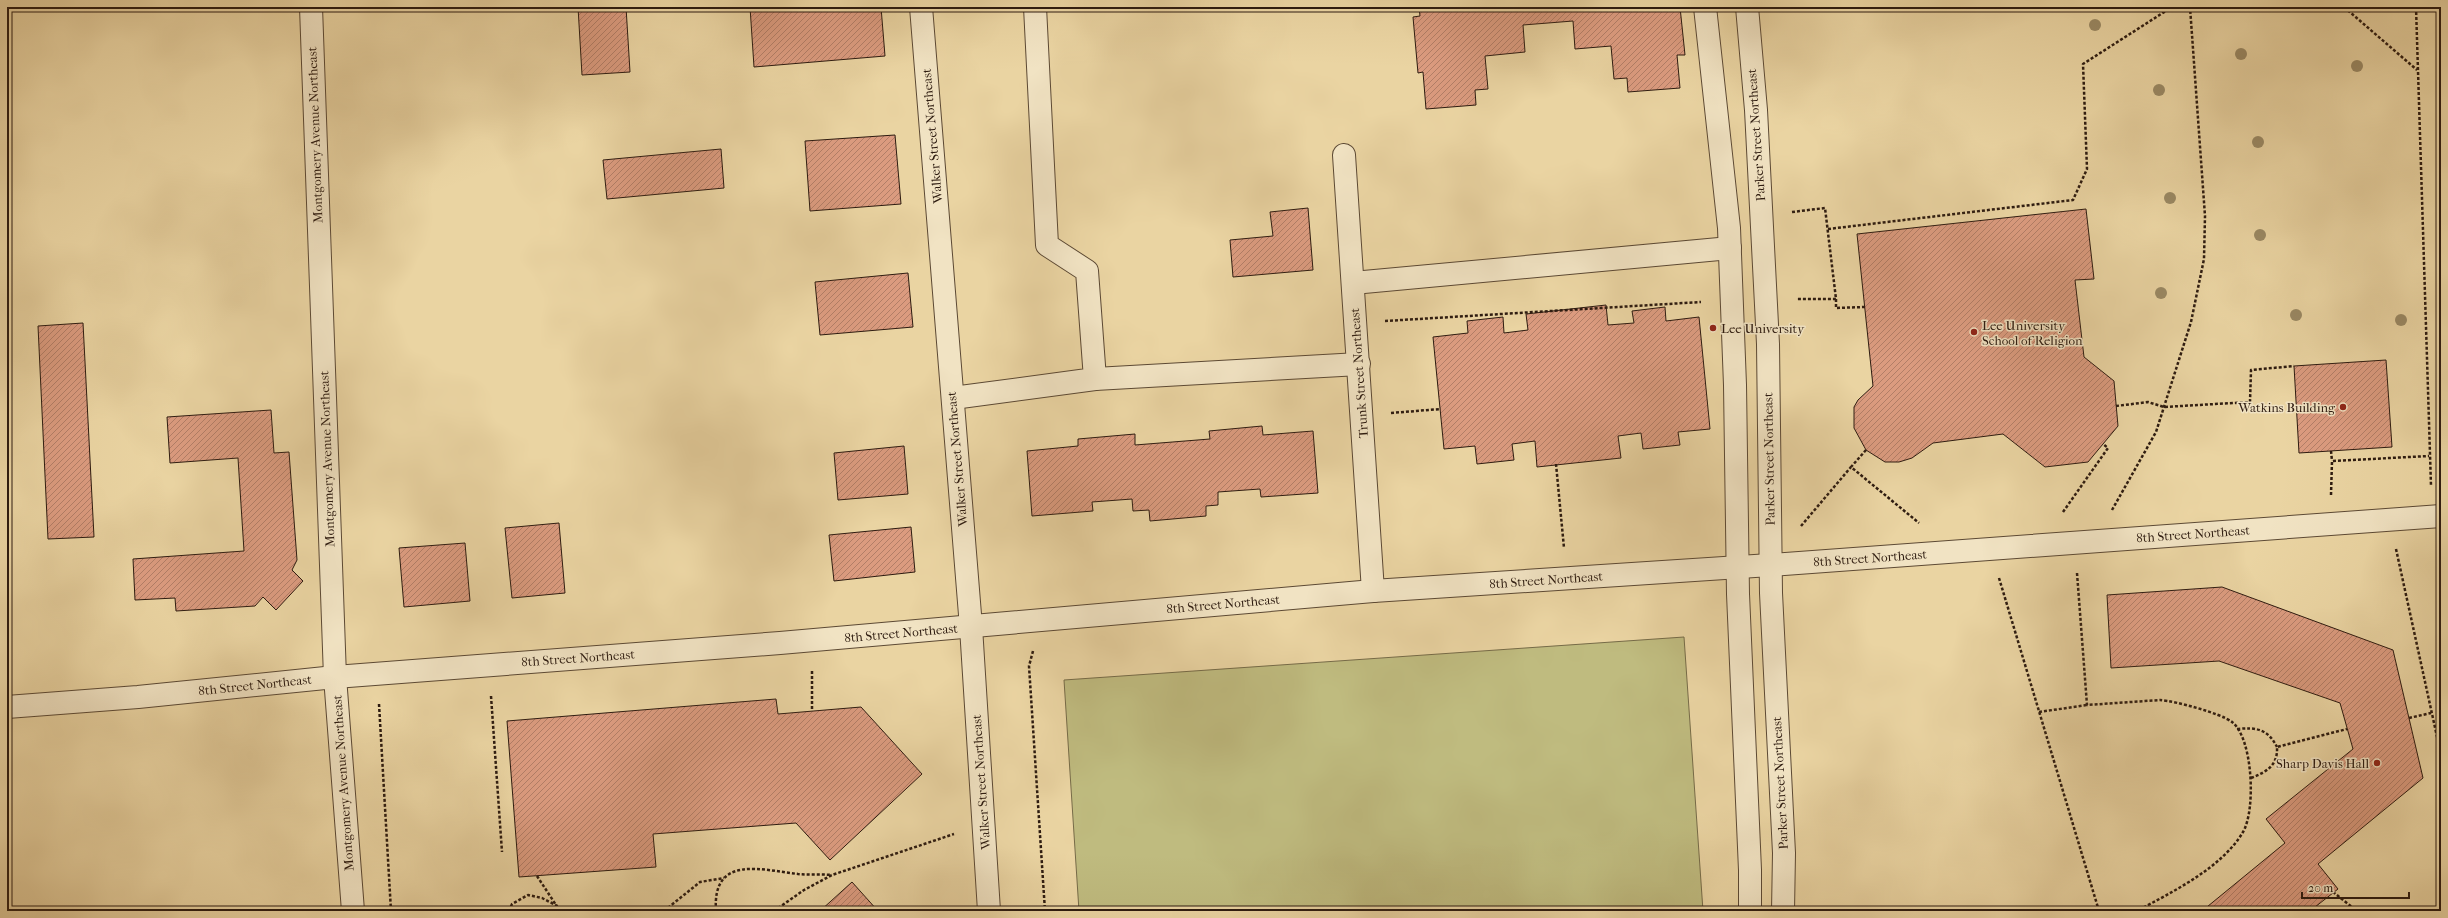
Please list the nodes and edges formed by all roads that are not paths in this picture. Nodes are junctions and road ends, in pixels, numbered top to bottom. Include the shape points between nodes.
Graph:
1 (311, 7) edge
2 (921, 7) edge
3 (1035, 7) edge
4 (1705, 7) edge
5 (1747, 7) edge
6 (1344, 155) dead end
7 (1730, 248) junction
8 (1353, 283) junction
9 (1359, 364) junction
10 (1095, 379) junction
11 (953, 398) junction
12 (2441, 516) edge
13 (1770, 565) junction
14 (1738, 567) junction
15 (1373, 591) junction
16 (971, 627) junction
17 (335, 677) junction
18 (7, 707) edge
19 (352, 911) edge
20 (989, 911) edge
21 (1750, 911) edge
22 (1783, 911) edge

1 - 17 street, Montgomery Avenue Northeast
2 - 11 street, Walker Street Northeast
3 - 10 street via 1047,245 1086,271
4 - 7 street
5 - 13 street, Parker Street Northeast via 1756,110 1766,298
6 - 8 street, Trunk Street Northeast
7 - 8 street
7 - 14 street
8 - 9 street, Trunk Street Northeast
9 - 10 street
9 - 15 street, Trunk Street Northeast
10 - 11 street
11 - 16 street, Walker Street Northeast
12 - 13 street, 8th Street Northeast
13 - 14 street, 8th Street Northeast
13 - 22 street, Parker Street Northeast via 1784,853
14 - 15 street, 8th Street Northeast
14 - 21 street
15 - 16 street, 8th Street Northeast
16 - 17 street, 8th Street Northeast
16 - 20 street, Walker Street Northeast
17 - 18 street, 8th Street Northeast
17 - 19 street, Montgomery Avenue Northeast

